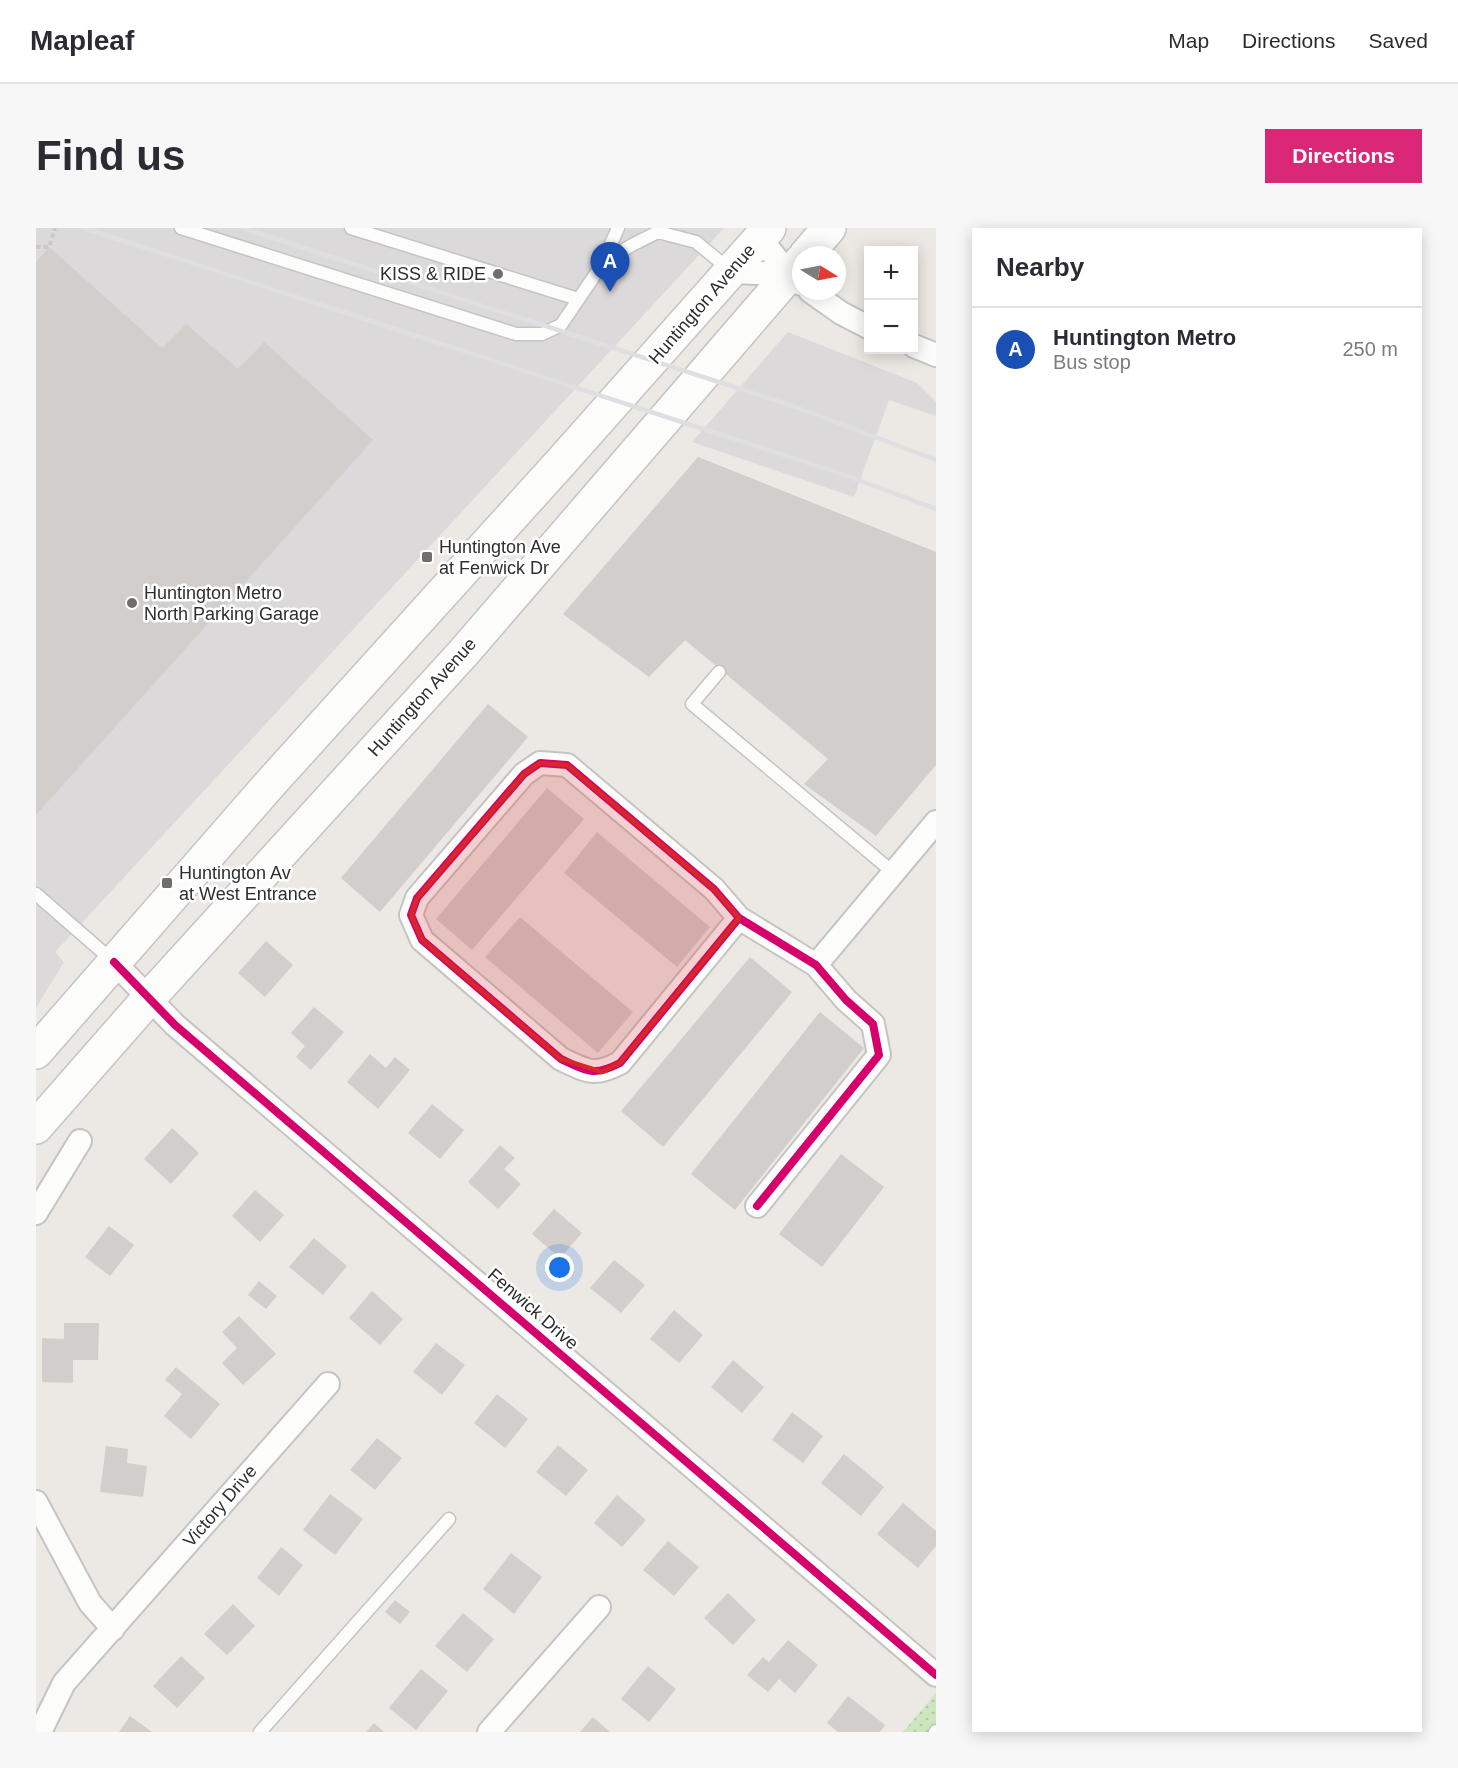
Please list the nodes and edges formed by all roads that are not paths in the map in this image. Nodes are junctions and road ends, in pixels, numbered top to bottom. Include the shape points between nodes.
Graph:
1 (181, 228) edge
2 (351, 228) edge
3 (618, 228) edge
4 (829, 228) edge
5 (759, 231) edge
6 (818, 246) edge
7 (603, 263) junction
8 (792, 264) edge
9 (731, 272) junction
10 (792, 273) edge
11 (792, 283) edge
12 (578, 299) junction
13 (828, 300) edge
14 (864, 325) edge
15 (918, 348) edge
16 (936, 355) edge
17 (719, 672) dead end
18 (936, 822) edge
19 (894, 873) junction
20 (36, 894) edge
21 (739, 918) junction
22 (114, 962) junction
23 (816, 965) junction
24 (149, 998) junction
25 (36, 1052) edge
26 (36, 1127) edge
27 (80, 1141) dead end
28 (757, 1206) dead end
29 (36, 1213) edge
30 (328, 1384) dead end
31 (36, 1502) edge
32 (449, 1519) dead end
33 (599, 1607) dead end
34 (113, 1629) junction
35 (936, 1675) edge
36 (40, 1732) edge
37 (260, 1732) edge
38 (489, 1732) edge

1 - 12 lane via 516,334 542,334 561,324
2 - 12 lane
3 - 7 lane
4 - 6 main road, Huntington Avenue
5 - 8 street
5 - 9 main road, Huntington Avenue
7 - 9 lane via 658,232 696,242
7 - 12 lane
9 - 10 street
9 - 22 main road, Huntington Avenue via 269,784
11 - 24 main road, Huntington Avenue
13 - 14 street via 841,313
15 - 16 street
17 - 19 lane via 692,704
18 - 19 street
19 - 23 street
20 - 22 lane
21 - 21 street via 714,889 567,765 540,763 524,774 417,898 411,915 422,940 561,1059 602,1072 620,1063
21 - 23 street
22 - 24 street, Fenwick Drive
22 - 25 main road, Huntington Avenue
23 - 28 street via 873,1024 879,1055
24 - 26 main road, Huntington Avenue
24 - 35 street, Fenwick Drive via 175,1025
27 - 29 street
30 - 34 street, Victory Drive
31 - 34 street via 90,1603
32 - 37 lane
33 - 38 street
34 - 36 street, Victory Drive via 64,1683

